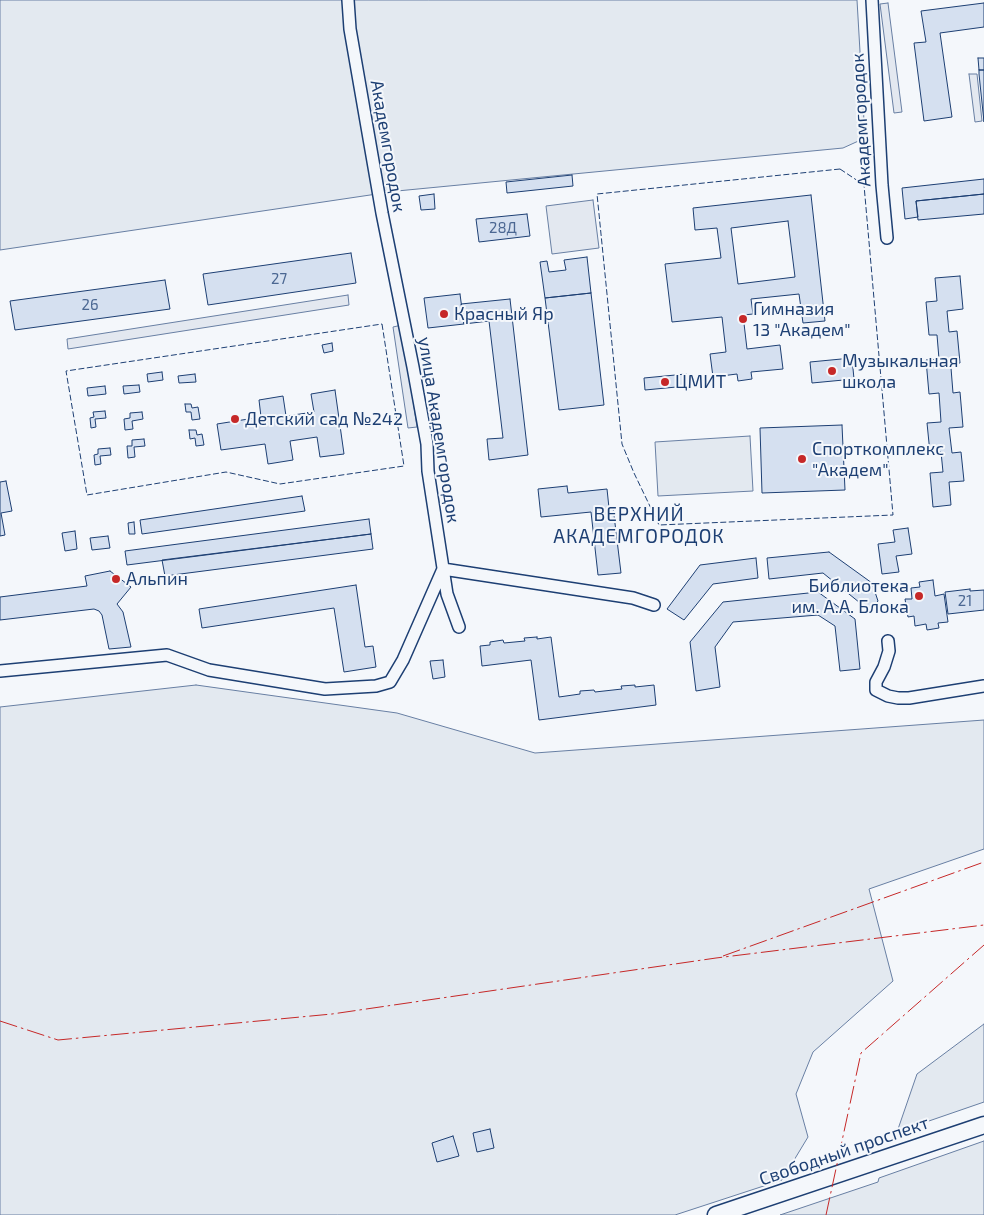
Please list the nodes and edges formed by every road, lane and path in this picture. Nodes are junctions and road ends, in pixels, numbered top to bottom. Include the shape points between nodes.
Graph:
1 (348, 0) edge
2 (872, 0) edge
3 (887, 238) dead end
4 (399, 297) joint
5 (443, 569) junction
6 (654, 605) dead end
7 (459, 627) dead end
8 (888, 641) dead end
9 (0, 671) edge
10 (984, 686) edge
11 (984, 1125) edge
12 (716, 1215) edge

1 - 4 street, Академгородок via 350,29
2 - 3 street, Академгородок
4 - 5 street, улица Академгородок via 427,444
5 - 6 street via 633,598
5 - 7 street, улица Академгородок via 447,594
5 - 9 street via 403,660 390,682 376,686 326,689 209,670 167,655
8 - 10 street via 889,651 876,682 876,690 888,696 909,698
11 - 12 main road, Свободный проспект

